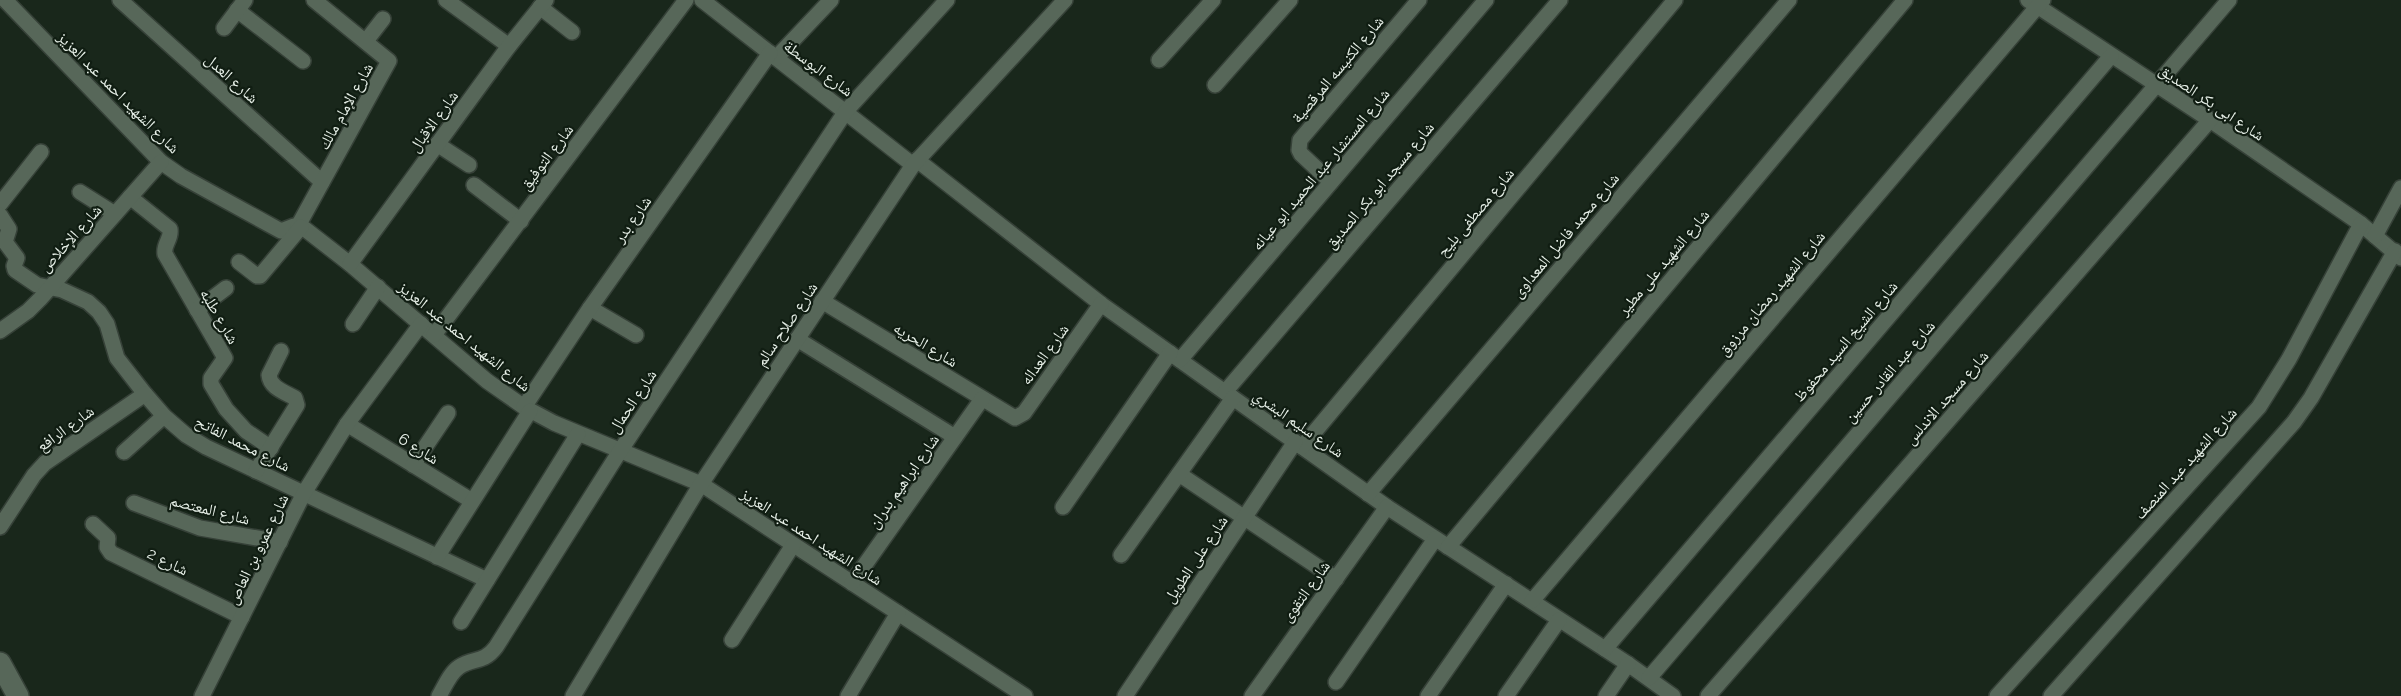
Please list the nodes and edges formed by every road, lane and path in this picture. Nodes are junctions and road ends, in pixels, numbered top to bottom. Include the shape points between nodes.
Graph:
1 (5, 0) edge
2 (120, 0) edge
3 (314, 0) edge
4 (446, 0) edge
5 (686, 0) edge
6 (831, 0) edge
7 (947, 0) edge
8 (1065, 0) edge
9 (1213, 0) edge
10 (1290, 0) edge
11 (1418, 0) edge
12 (1486, 0) edge
13 (1560, 0) edge
14 (1675, 0) edge
15 (1789, 0) edge
16 (1905, 0) edge
17 (2229, 0) edge
18 (710, 2) edge
19 (2036, 2) edge
20 (543, 4) edge
21 (0, 5) edge
22 (241, 5) edge
23 (384, 19) dead end
24 (224, 28) dead end
25 (572, 32) dead end
26 (366, 41) junction
27 (509, 46) junction
28 (773, 56) junction
29 (2111, 56) junction
30 (1160, 60) dead end
31 (303, 61) dead end
32 (1215, 85) dead end
33 (2156, 86) junction
34 (846, 111) junction
35 (2210, 120) junction
36 (437, 144) junction
37 (41, 152) dead end
38 (161, 162) junction
39 (915, 162) junction
40 (469, 164) dead end
41 (322, 182) junction
42 (1332, 182) junction
43 (474, 185) dead end
44 (2401, 188) edge
45 (80, 192) dead end
46 (130, 197) junction
47 (0, 204) edge
48 (115, 214) junction
49 (0, 215) edge
50 (520, 221) junction
51 (2361, 224) junction
52 (299, 227) junction
53 (2375, 236) junction
54 (2398, 255) edge
55 (238, 262) dead end
56 (350, 264) junction
57 (378, 287) junction
58 (48, 288) junction
59 (226, 288) dead end
60 (822, 302) junction
61 (1102, 304) junction
62 (590, 308) junction
63 (197, 310) junction
64 (353, 324) dead end
65 (421, 324) junction
66 (2, 327) edge
67 (434, 335) junction
68 (636, 335) dead end
69 (797, 339) junction
70 (281, 351) dead end
71 (1175, 356) junction
72 (145, 394) junction
73 (1229, 395) junction
74 (982, 399) junction
75 (527, 409) junction
76 (448, 413) dead end
77 (164, 416) junction
78 (1012, 417) joint
79 (348, 424) junction
80 (578, 434) junction
81 (955, 437) junction
82 (1298, 444) junction
83 (271, 448) junction
84 (620, 451) junction
85 (124, 452) dead end
86 (413, 465) junction
87 (256, 470) junction
88 (1179, 474) junction
89 (700, 484) junction
90 (304, 493) junction
91 (1368, 494) junction
92 (472, 501) junction
93 (134, 504) dead end
94 (1063, 507) dead end
95 (1387, 507) junction
96 (1244, 518) junction
97 (93, 524) dead end
98 (0, 527) edge
99 (1435, 539) junction
100 (280, 542) junction
101 (793, 545) junction
102 (1448, 547) junction
103 (1121, 555) dead end
104 (437, 557) junction
105 (1336, 579) junction
106 (487, 580) junction
107 (852, 583) junction
108 (1506, 584) junction
109 (1532, 601) junction
110 (898, 614) junction
111 (242, 617) junction
112 (1559, 620) junction
113 (461, 622) dead end
114 (732, 640) dead end
115 (1605, 649) junction
116 (0, 663) edge
117 (1628, 664) junction
118 (1649, 678) junction
119 (1336, 682) dead end
120 (18, 696) edge
121 (202, 696) edge
122 (439, 696) edge
123 (573, 696) edge
124 (848, 696) edge
125 (1025, 696) edge
126 (1125, 696) edge
127 (1252, 696) edge
128 (1428, 696) edge
129 (1506, 696) edge
130 (1606, 696) edge
131 (1673, 696) edge
132 (1708, 696) edge
133 (1997, 696) edge
134 (2050, 696) edge

1 - 21 street
1 - 38 street, شارع الشهيد احمد عبد العزيز
2 - 41 street, شارع العدل
3 - 26 street, شارع الإمام مالك
4 - 27 street
5 - 50 street, شارع التوفيق
6 - 28 street, شارع بدر
7 - 34 street, شارع الحمال
8 - 39 street, شارع صلاح سالم
9 - 30 street
10 - 32 street
11 - 42 street, شارع الكنيسه المرقصية via 1300,140 1301,154
12 - 42 street, شارع المستشار عبد الحميد ابو عيانه
13 - 73 street, شارع مسجد ابو بكر الصديق
14 - 82 street, شارع مصطفى بليح
15 - 91 street, شارع محمد فاضل المعداوى
16 - 102 street, شارع الشهيد على مطير
17 - 33 street, شارع عبد القادر حسين
18 - 28 street, شارع البوسطة
19 - 29 street, شارع ابى بكر الصديق
19 - 109 street, شارع الشهيد رمضان مرزوق
20 - 25 street
20 - 27 street, شارع الاقبال
22 - 24 street
22 - 31 street
23 - 26 street
26 - 41 street, شارع الإمام مالك via 388,58 389,63
27 - 36 street, شارع الاقبال
28 - 34 street, شارع البوسطة
28 - 62 street, شارع بدر
29 - 33 street, شارع ابى بكر الصديق
29 - 115 street, شارع الشيخ السيد محفوظ
33 - 35 street, شارع ابى بكر الصديق
33 - 118 street, شارع عبد القادر حسين
34 - 39 street, شارع البوسطة
34 - 84 street, شارع الحمال
35 - 51 street, شارع ابى بكر الصديق
35 - 132 street, شارع مسجد الاندلس
36 - 40 street
36 - 56 street, شارع الاقبال
37 - 47 street
38 - 46 street, شارع الإخلاص
38 - 52 street, شارع الشهيد احمد عبد العزيز via 280,231
39 - 60 street, شارع صلاح سالم
39 - 61 street, شارع سليم البشري
41 - 52 street, شارع الإمام مالك
42 - 71 street, شارع المستشار عبد الحميد ابو عيانه
43 - 50 street
44 - 53 street
45 - 48 street
46 - 48 street, شارع الإخلاص
46 - 63 street, شارع طلبه via 170,229 164,246 165,254
48 - 58 street, شارع الإخلاص
49 - 58 street, شارع محمد الفاتح via 9,229 5,242 17,258 15,270 37,285
50 - 67 street, شارع التوفيق
51 - 53 street, شارع ابى بكر الصديق
51 - 133 street, شارع الشهيد عبد المنصف via 2289,359 2259,407
52 - 55 street, شارع الإمام مالك via 260,276
52 - 56 street, شارع الشهيد احمد عبد العزيز
53 - 54 street, شارع ابى بكر الصديق
54 - 134 street via 2294,422
56 - 57 street, شارع الشهيد احمد عبد العزيز
57 - 64 street
57 - 65 street, شارع الشهيد احمد عبد العزيز
58 - 66 street, شارع الإخلاص via 28,311
58 - 72 street, شارع محمد الفاتح via 76,294 99,312 107,324 117,358
59 - 63 street
60 - 69 street, شارع صلاح سالم
60 - 74 street, شارع الحريه
61 - 71 street, شارع سليم البشري
61 - 78 street, شارع العداله via 1024,413
62 - 68 street
62 - 75 street, شارع بدر
63 - 83 street, شارع طلبه via 225,358 211,378 211,384 246,431
65 - 67 street, شارع الشهيد احمد عبد العزيز
65 - 79 street, شارع عمرو بن العاص
67 - 75 street, شارع الشهيد احمد عبد العزيز via 487,381
69 - 81 street
69 - 89 street, شارع صلاح سالم
70 - 83 street via 269,379 274,386 295,398 298,405
71 - 73 street, شارع سليم البشري
71 - 94 street, شارع المستشار عبد الحميد ابو عيانه
72 - 77 street, شارع محمد الفاتح
72 - 98 street, شارع الرافع via 44,463
73 - 82 street, شارع سليم البشري
73 - 88 street, شارع مسجد ابو بكر الصديق
74 - 78 street, شارع الحريه
74 - 81 street, شارع ابراهيم بدران
75 - 80 street, شارع الشهيد احمد عبد العزيز
75 - 92 street, شارع بدر
76 - 86 street
77 - 85 street
77 - 87 street, شارع محمد الفاتح via 193,439
79 - 86 street, شارع 6
79 - 90 street, شارع عمرو بن العاص
80 - 84 street, شارع الشهيد احمد عبد العزيز
80 - 106 street
81 - 107 street, شارع ابراهيم بدران
82 - 91 street, شارع سليم البشري
82 - 96 street, شارع على الطويل
83 - 87 street
84 - 89 street, شارع الشهيد احمد عبد العزيز
84 - 122 street, شارع الحمال via 496,648 485,659 459,667
86 - 92 street, شارع 6
87 - 90 street, شارع محمد الفاتح
88 - 96 street
88 - 103 street, شارع مسجد ابو بكر الصديق
89 - 101 street, شارع الشهيد احمد عبد العزيز
89 - 123 street, شارع صلاح سالم
90 - 100 street, شارع عمرو بن العاص
90 - 104 street, شارع محمد الفاتح
91 - 95 street, شارع سليم البشري
92 - 104 street, شارع بدر
93 - 100 street, شارع المعتصم via 200,528
95 - 99 street, شارع سليم البشري
95 - 105 street, شارع التقوى
96 - 105 street
96 - 126 street, شارع على الطويل
97 - 111 street, شارع 2 via 108,538 107,547 111,553
99 - 102 street, شارع سليم البشري
99 - 119 street
100 - 111 street, شارع عمرو بن العاص
101 - 107 street, شارع الشهيد احمد عبد العزيز
101 - 114 street
102 - 108 street, شارع سليم البشري
104 - 106 street, شارع محمد الفاتح
105 - 127 street, شارع التقوى
106 - 113 street
107 - 110 street, شارع الشهيد احمد عبد العزيز
108 - 109 street, شارع سليم البشري
108 - 128 street
109 - 112 street, شارع سليم البشري
110 - 124 street
110 - 125 street, شارع الشهيد احمد عبد العزيز
111 - 121 street, شارع عمرو بن العاص
112 - 115 street, شارع سليم البشري
112 - 129 street
115 - 117 street, شارع سليم البشري
116 - 120 street
117 - 118 street, شارع سليم البشري
117 - 130 street
118 - 131 street, شارع سليم البشري

